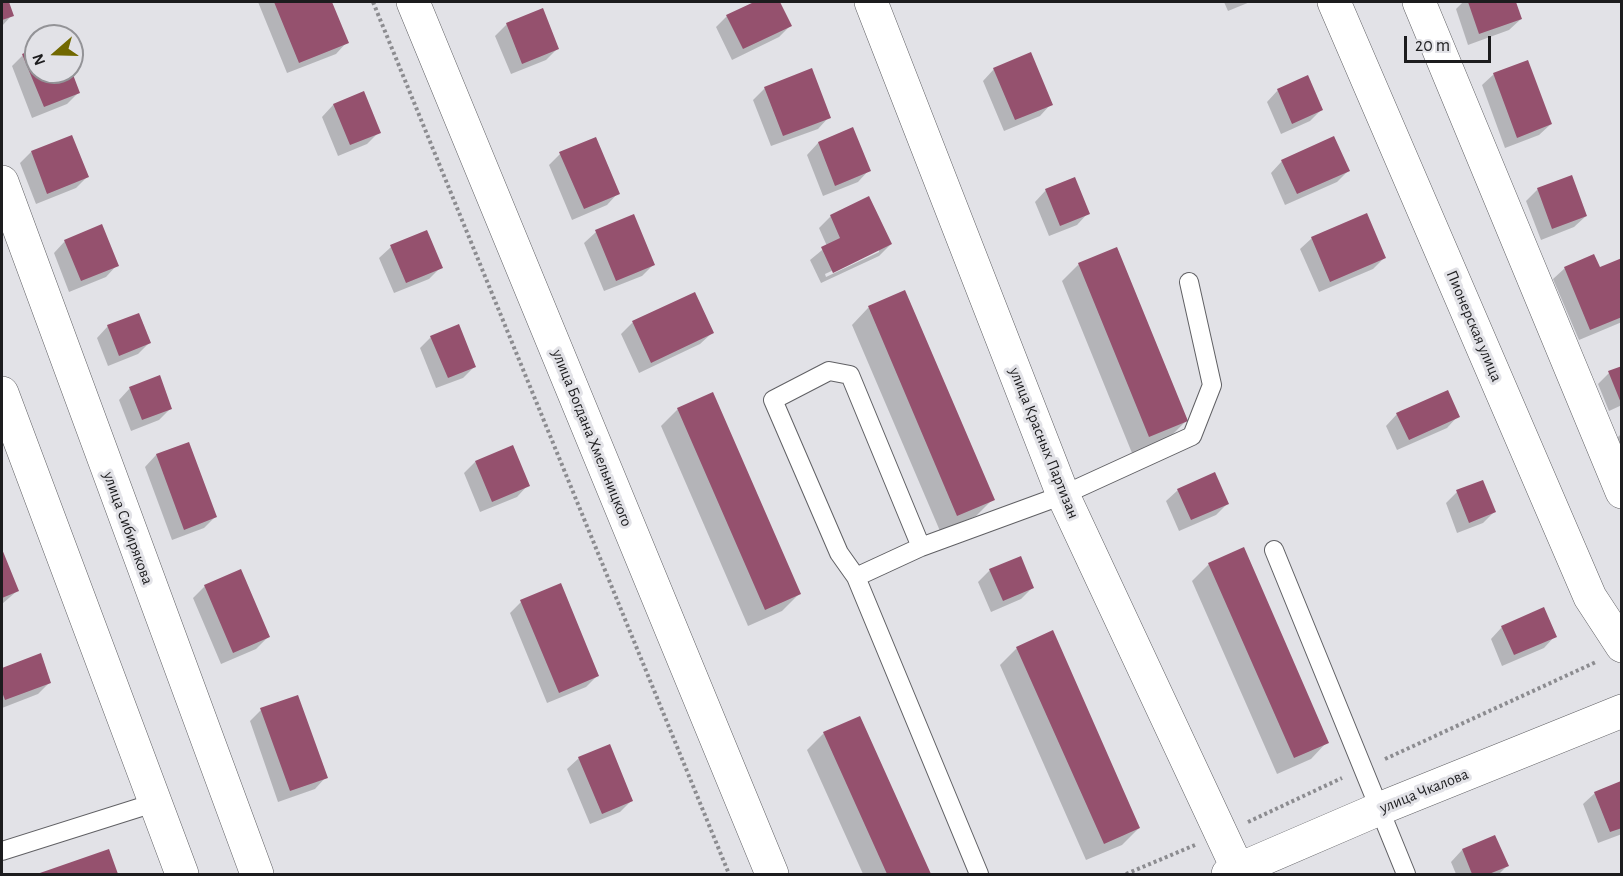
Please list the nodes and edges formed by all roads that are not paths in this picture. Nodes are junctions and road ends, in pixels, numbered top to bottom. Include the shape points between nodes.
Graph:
1 (413, 2) edge
2 (871, 2) edge
3 (1334, 2) edge
4 (1419, 2) edge
5 (2, 182) edge
6 (1189, 282) dead end
7 (2, 393) edge
8 (1622, 492) edge
9 (1063, 495) junction
10 (921, 548) junction
11 (1274, 550) dead end
12 (856, 577) junction
13 (1622, 646) edge
14 (1622, 711) edge
15 (154, 802) junction
16 (1379, 809) junction
17 (2, 851) edge
18 (1236, 873) edge
19 (182, 874) edge
20 (257, 874) edge
21 (772, 874) edge
22 (980, 874) edge
23 (1406, 874) edge

1 - 21 street, улица Богдана Хмельницкого
2 - 9 street, улица Красных Партизан
3 - 13 street, Пионерская улица via 1590,597
4 - 8 street
5 - 20 street, улица Сибирякова
6 - 9 lane via 1212,385 1192,436
7 - 15 street
9 - 10 lane
9 - 18 street, улица Красных Партизан
10 - 12 lane
10 - 12 lane via 850,375 829,371 773,400 839,553
11 - 16 lane
12 - 22 lane
14 - 16 street, улица Чкалова
15 - 17 lane
15 - 19 street
16 - 18 street, улица Чкалова
16 - 23 lane

